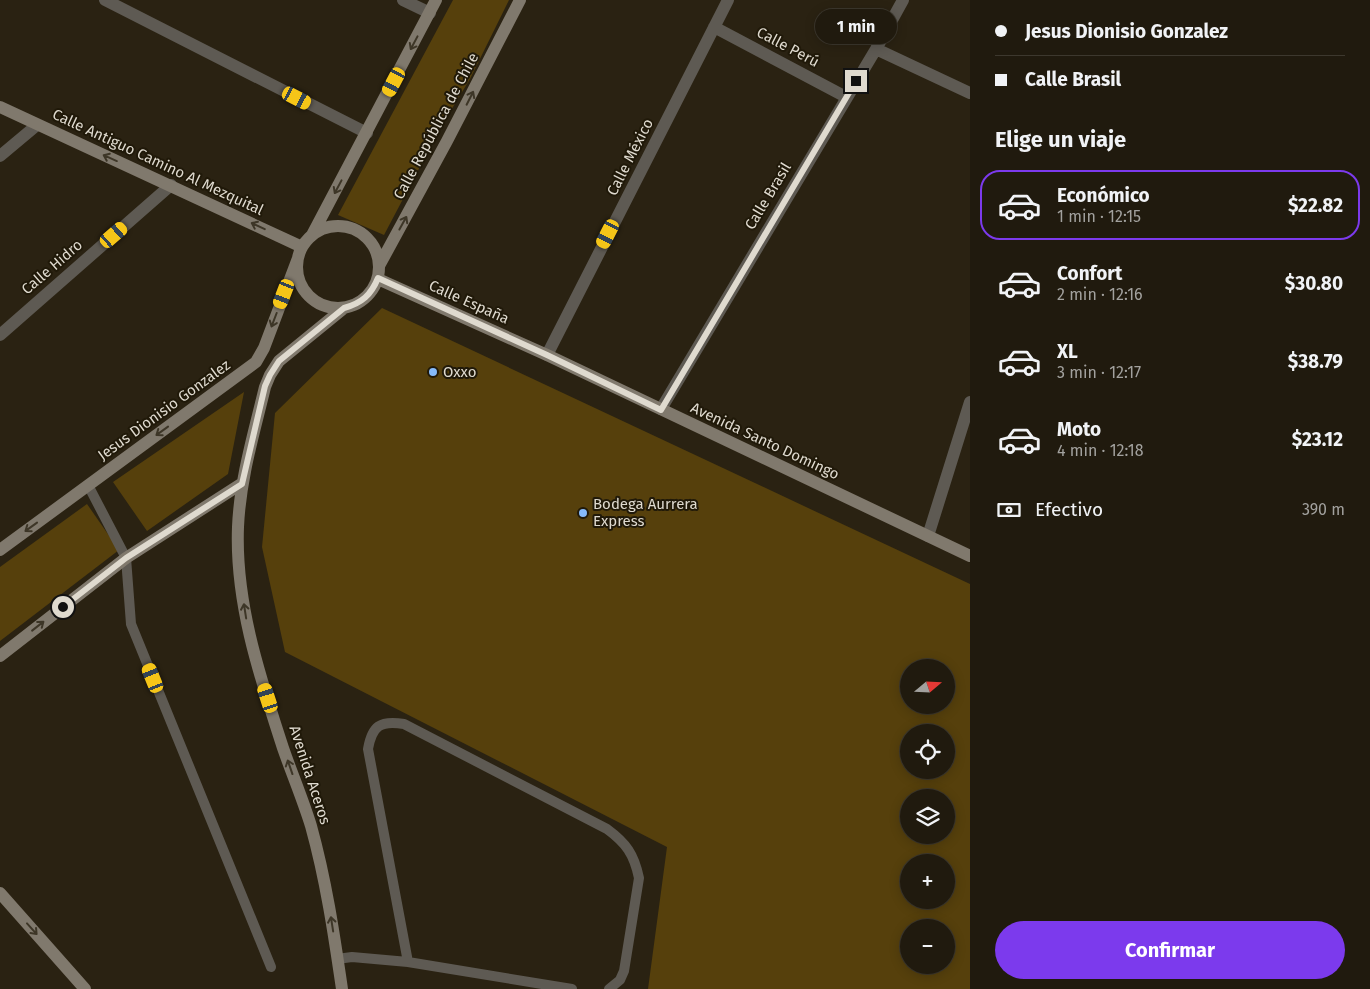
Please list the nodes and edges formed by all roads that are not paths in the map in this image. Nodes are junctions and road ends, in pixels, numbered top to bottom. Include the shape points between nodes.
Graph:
1 (105, 0) edge
2 (403, 0) edge
3 (436, 0) edge
4 (520, 0) edge
5 (728, 0) edge
6 (903, 0) edge
7 (430, 13) junction
8 (714, 27) junction
9 (876, 49) junction
10 (970, 93) edge
11 (846, 97) junction
12 (0, 107) edge
13 (37, 125) junction
14 (367, 133) junction
15 (0, 156) edge
16 (171, 185) junction
17 (312, 235) junction
18 (300, 252) junction
19 (379, 272) junction
20 (344, 308) junction
21 (0, 334) edge
22 (547, 355) junction
23 (256, 362) junction
24 (270, 375) junction
25 (970, 402) edge
26 (661, 410) junction
27 (242, 484) junction
28 (88, 485) junction
29 (928, 536) junction
30 (3, 544) edge
31 (970, 556) edge
32 (126, 558) junction
33 (0, 656) edge
34 (0, 893) edge
35 (337, 959) junction
36 (408, 962) junction
37 (271, 967) dead end
38 (85, 989) edge
39 (342, 989) edge
40 (572, 989) edge
41 (609, 989) edge

1 - 14 street
2 - 7 street
3 - 7 street
19 -> 4 street, Calle República de Chile
5 - 8 street, Calle México
6 - 9 street, Calle Brasil
7 -> 14 street
8 - 11 street, Calle Perú
8 - 22 street, Calle México
9 - 10 street
9 - 11 street, Calle Brasil
11 - 26 street, Calle Brasil
12 - 13 street, Calle Antiguo Camino Al Mezquital
13 - 15 street
16 -> 13 street, Calle Antiguo Camino Al Mezquital
14 -> 17 street
18 -> 16 street, Calle Antiguo Camino Al Mezquital
16 - 21 street, Calle Hidro
17 - 18 street
17 - 19 street via 324,228 337,226 362,233 377,254
18 - 20 street via 298,275 304,291 322,306
18 -> 23 street, Jesus Dionisio Gonzalez
19 - 20 street via 366,298
19 - 22 street, Calle España
20 - 24 street via 279,361
22 - 26 street, Avenida Santo Domingo
23 - 24 street
23 -> 28 street, Jesus Dionisio Gonzalez
24 - 27 street, Avenida Aceros
25 - 29 street
26 - 29 street, Avenida Santo Domingo
27 - 32 street
35 -> 27 street, Avenida Aceros via 322,868 310,824 252,648 241,576 238,529
28 -> 30 street, Jesus Dionisio Gonzalez
28 - 32 lane
29 - 31 street, Avenida Santo Domingo
33 -> 32 street
32 - 37 lane via 131,624
34 -> 38 street
35 - 36 lane
35 - 39 street, Avenida Aceros
36 - 40 lane
36 - 41 lane via 368,749 375,729 380,724 392,722 404,724 607,829 629,849 639,878 624,971 620,980

